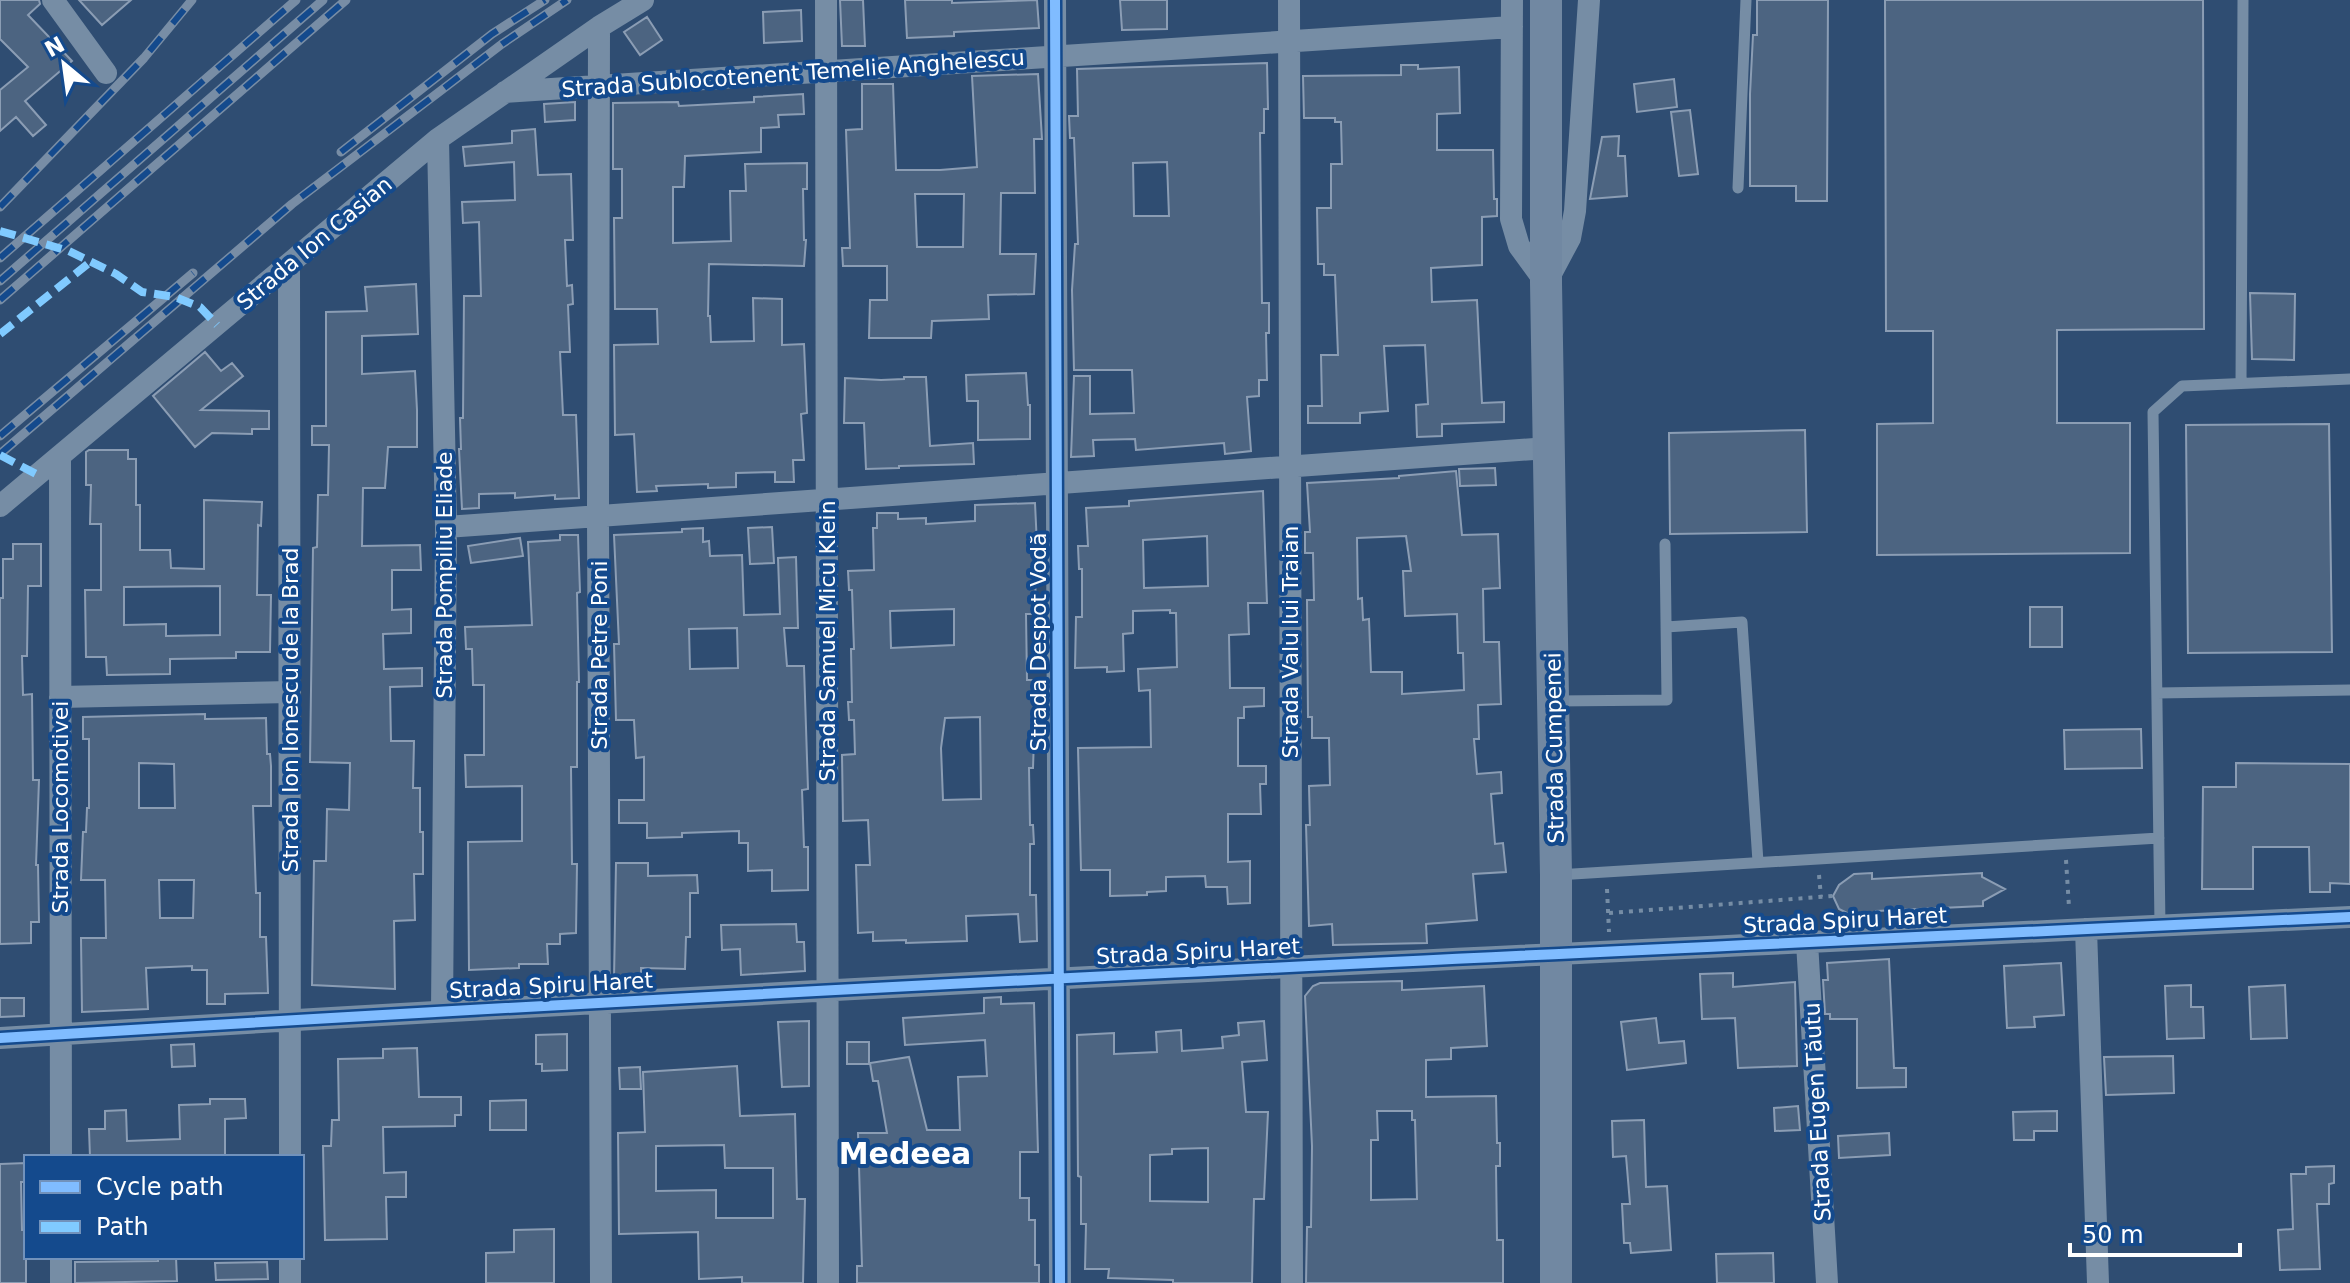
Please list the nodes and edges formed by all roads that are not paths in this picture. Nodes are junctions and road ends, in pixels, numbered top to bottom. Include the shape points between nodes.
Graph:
1 (53, 0) edge
2 (643, 0) edge
3 (826, 0) edge
4 (1055, 0) edge
5 (1289, 0) edge
6 (1512, 0) edge
7 (1546, 0) edge
8 (1589, 0) edge
9 (1746, 0) edge
10 (2243, 0) edge
11 (599, 27) junction
12 (1512, 27) junction
13 (1289, 41) junction
14 (1056, 56) junction
15 (826, 71) junction
16 (106, 73) dead end
17 (597, 86) junction
18 (505, 92) junction
19 (438, 139) junction
20 (1738, 188) dead end
21 (289, 264) junction
22 (1546, 283) junction
23 (2350, 379) edge
24 (2241, 383) junction
25 (1548, 448) junction
26 (60, 456) junction
27 (1290, 468) junction
28 (1057, 484) junction
29 (827, 501) junction
30 (0, 506) edge
31 (598, 516) junction
32 (446, 527) junction
33 (1665, 544) dead end
34 (1666, 627) junction
35 (2350, 690) edge
36 (290, 692) junction
37 (2157, 693) junction
38 (60, 697) junction
39 (1554, 701) junction
40 (2159, 838) junction
41 (1758, 862) junction
42 (1556, 875) junction
43 (2350, 917) edge
44 (2160, 926) junction
45 (2078, 929) junction
46 (1807, 942) junction
47 (1557, 953) junction
48 (1291, 966) junction
49 (1059, 979) junction
50 (827, 990) junction
51 (600, 1003) junction
52 (442, 1011) junction
53 (290, 1019) junction
54 (60, 1034) junction
55 (0, 1038) edge
56 (61, 1155) edge
57 (290, 1155) edge
58 (61, 1259) edge
59 (290, 1259) edge
60 (61, 1283) edge
61 (290, 1283) edge
62 (601, 1283) edge
63 (828, 1283) edge
64 (1060, 1283) edge
65 (1292, 1283) edge
66 (1556, 1283) edge
67 (1827, 1283) edge
68 (2098, 1283) edge

1 - 16 street
2 - 11 street, Strada Ion Casian
3 - 15 street, Strada Samuel Micu Klein
4 - 14 street, Strada Despot Vodă
5 - 13 street, Strada Valu lui Traian
6 - 12 street
7 - 22 main road, Strada Cumpenei
8 - 22 street via 1575,211 1570,238
9 - 20 lane
10 - 24 lane
11 - 17 street, Strada Petre Poni
11 - 18 street, Strada Ion Casian
12 - 13 street, Strada Sublocotenent Temelie Anghelescu
12 - 22 street via 1511,219 1519,246
13 - 14 street, Strada Sublocotenent Temelie Anghelescu
13 - 27 street, Strada Valu lui Traian
14 - 15 street, Strada Sublocotenent Temelie Anghelescu
14 - 28 street, Strada Despot Vodă
15 - 17 street, Strada Sublocotenent Temelie Anghelescu
15 - 29 street, Strada Samuel Micu Klein
17 - 18 street, Strada Sublocotenent Temelie Anghelescu
17 - 31 street, Strada Petre Poni
18 - 19 street, Strada Ion Casian
19 - 21 street, Strada Ion Casian
19 - 32 street, Strada Pompiliu Eliade
21 - 26 street, Strada Ion Casian
21 - 36 street, Strada Ion Ionescu de la Brad
22 - 25 main road, Strada Cumpenei
23 - 24 lane
24 - 37 lane via 2182,386 2153,412
25 - 27 street
25 - 39 main road, Strada Cumpenei
26 - 30 street, Strada Ion Casian
26 - 38 street, Strada Locomotivei
27 - 28 street
27 - 48 street, Strada Valu lui Traian
28 - 29 street
28 - 49 street, Strada Despot Vodă
29 - 31 street
29 - 50 street, Strada Samuel Micu Klein
31 - 32 street
31 - 51 street, Strada Petre Poni
32 - 52 street, Strada Pompiliu Eliade
33 - 34 lane
34 - 39 lane via 1667,700
34 - 41 lane via 1742,622
35 - 37 lane
36 - 38 street
36 - 53 street, Strada Ion Ionescu de la Brad
37 - 40 lane
38 - 54 street, Strada Locomotivei
39 - 42 main road, Strada Cumpenei
40 - 41 lane
40 - 44 lane
41 - 42 lane
42 - 47 main road, Strada Cumpenei
43 - 44 street, Strada Spiru Haret
44 - 45 street, Strada Spiru Haret
45 - 46 street, Strada Spiru Haret
45 - 68 street
46 - 47 street, Strada Spiru Haret
46 - 67 street, Strada Eugen Tăutu
47 - 48 street, Strada Spiru Haret
47 - 66 main road, Strada Cumpenei
48 - 49 street, Strada Spiru Haret
48 - 65 street, Strada Valu lui Traian
49 - 50 street, Strada Spiru Haret
49 - 64 street, Strada Despot Vodă
50 - 51 street, Strada Spiru Haret
50 - 63 street, Strada Samuel Micu Klein
51 - 52 street, Strada Spiru Haret
51 - 62 street, Strada Petre Poni
52 - 53 street, Strada Spiru Haret
53 - 54 street, Strada Spiru Haret
53 - 57 street, Strada Ion Ionescu de la Brad
54 - 55 street, Strada Spiru Haret
54 - 56 street, Strada Locomotivei
58 - 60 street
59 - 61 street

